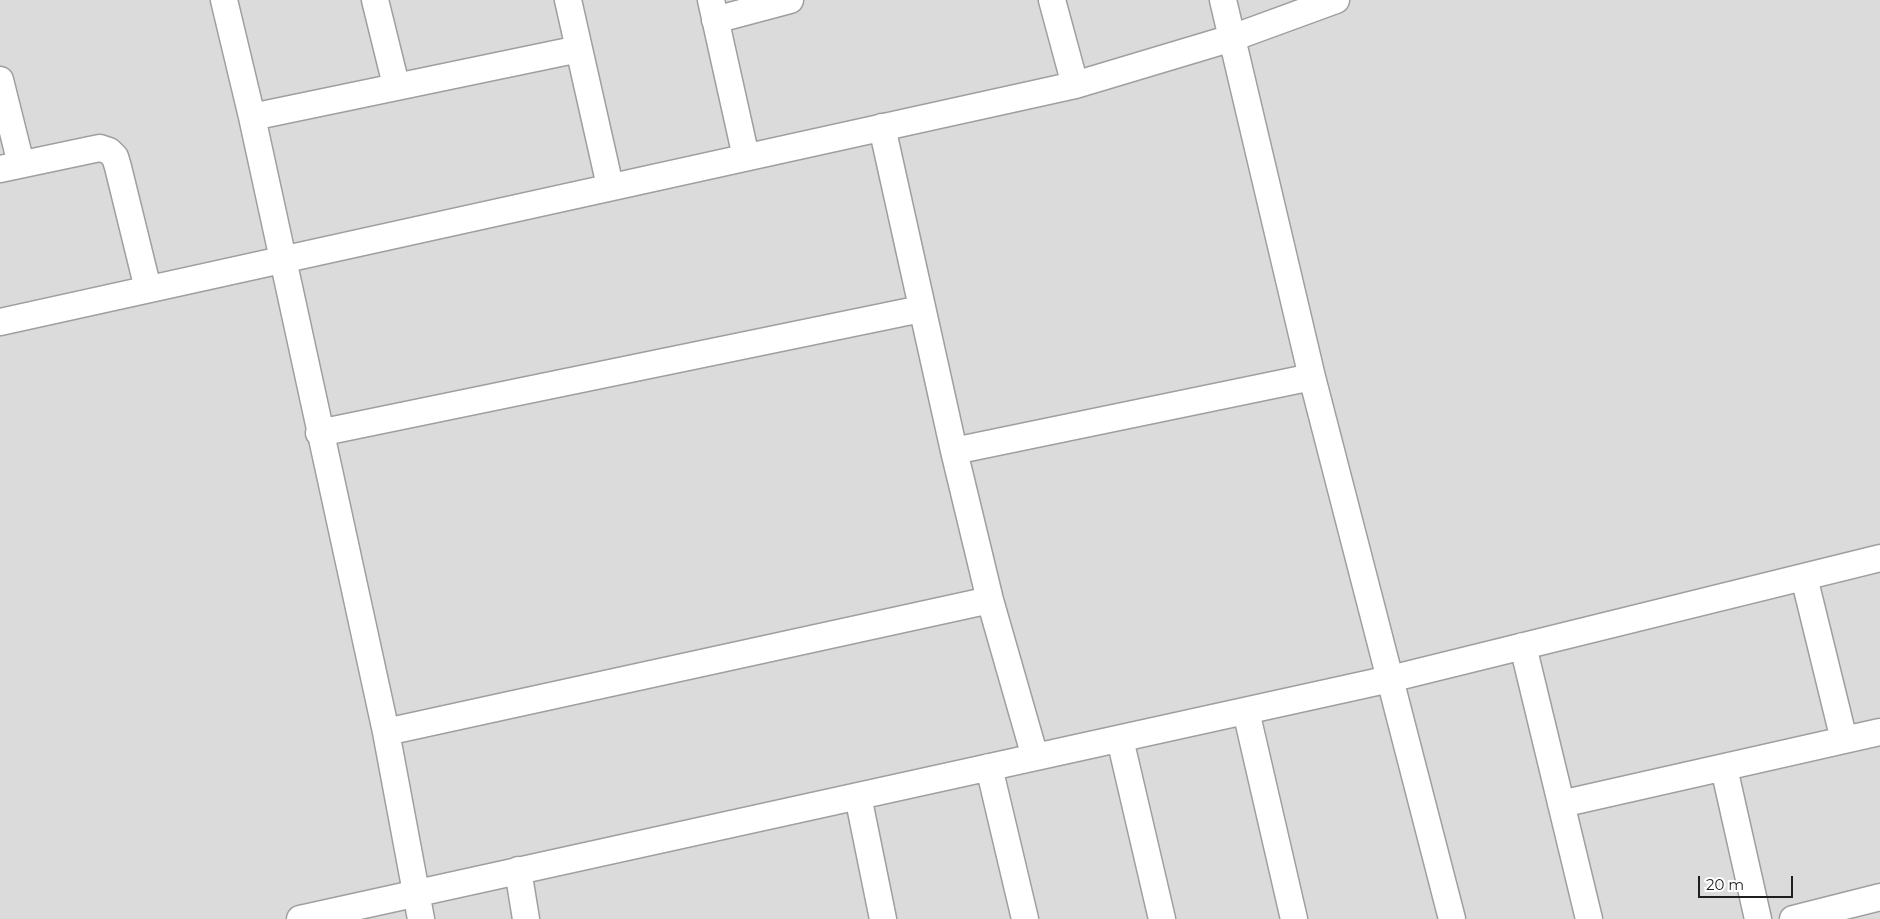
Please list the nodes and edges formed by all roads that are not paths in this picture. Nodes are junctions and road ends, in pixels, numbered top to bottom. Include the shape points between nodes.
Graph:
1 (224, 0) edge
2 (375, 0) edge
3 (568, 0) edge
4 (790, 0) edge
5 (1052, 0) edge
6 (1223, 0) edge
7 (1336, 0) edge
8 (713, 10) edge
9 (1232, 38) junction
10 (579, 49) junction
11 (0, 80) edge
12 (396, 85) junction
13 (1075, 85) junction
14 (252, 117) junction
15 (882, 127) junction
16 (746, 157) junction
17 (10, 167) edge
18 (610, 186) junction
19 (283, 258) junction
20 (148, 289) junction
21 (921, 309) junction
22 (0, 322) edge
23 (1312, 377) junction
24 (319, 433) junction
25 (954, 451) junction
26 (1880, 558) edge
27 (1804, 576) junction
28 (990, 600) junction
29 (1523, 646) junction
30 (1390, 679) junction
31 (1246, 711) junction
32 (386, 732) junction
33 (1880, 732) edge
34 (1120, 738) junction
35 (1844, 740) junction
36 (1035, 757) junction
37 (989, 767) junction
38 (1724, 768) junction
39 (858, 796) junction
40 (1561, 804) junction
41 (518, 870) junction
42 (416, 892) junction
43 (1880, 897) edge
44 (300, 919) edge
45 (421, 919) edge
46 (526, 919) edge
47 (883, 919) edge
48 (1025, 919) edge
49 (1162, 919) edge
50 (1294, 919) edge
51 (1452, 919) edge
52 (1589, 919) edge
53 (1758, 919) edge
54 (1794, 919) edge

1 - 14 street
2 - 12 street
3 - 10 street
4 - 8 street
5 - 13 street
6 - 9 street
7 - 9 street
8 - 16 street
9 - 13 street
9 - 23 street
10 - 12 street
10 - 18 street
11 - 17 street
12 - 14 street
13 - 15 street
14 - 19 street
15 - 16 street
15 - 21 street
16 - 18 street
17 - 20 street via 100,148 109,151 118,167
18 - 19 street
19 - 20 street
19 - 24 street
20 - 22 street
21 - 24 street
21 - 25 street
23 - 25 street
23 - 30 street
24 - 32 street
25 - 28 street
26 - 27 street
27 - 29 street
27 - 35 street
28 - 32 street
28 - 36 street
29 - 30 street
29 - 40 street
30 - 31 street
30 - 51 street
31 - 34 street
31 - 50 street
32 - 42 street
33 - 35 street
34 - 36 street
34 - 49 street
35 - 38 street
36 - 37 street
37 - 39 street
37 - 48 street
38 - 40 street
38 - 53 street
39 - 41 street
39 - 47 street
40 - 52 street
41 - 42 street
41 - 46 street
42 - 44 street
42 - 45 street
43 - 54 street

